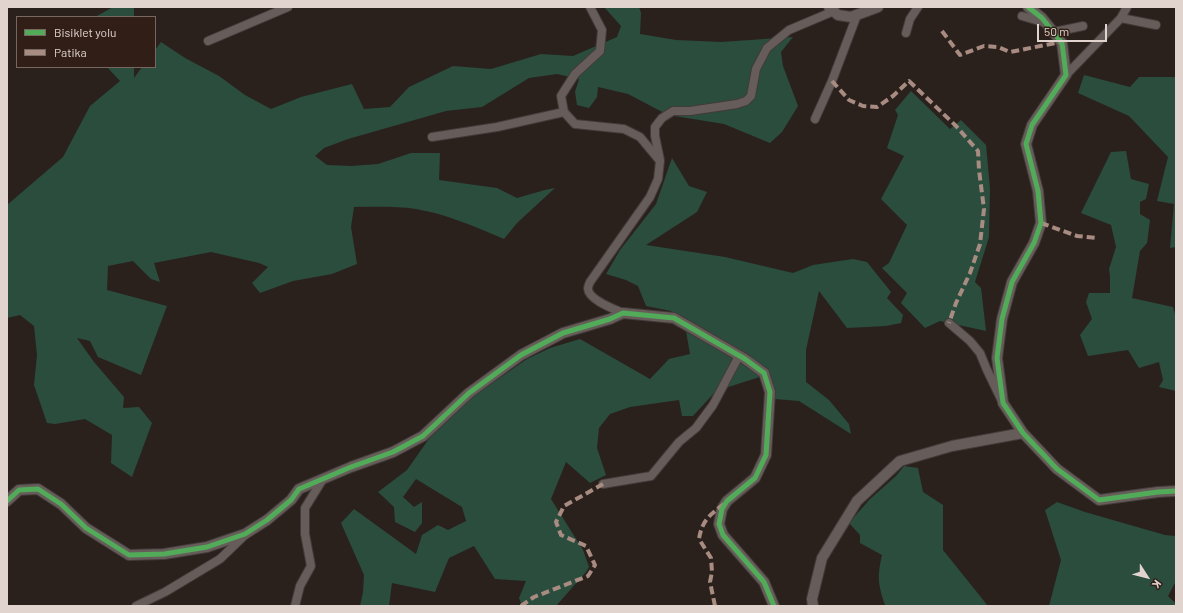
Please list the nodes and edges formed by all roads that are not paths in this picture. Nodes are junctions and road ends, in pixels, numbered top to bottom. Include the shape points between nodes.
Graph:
1 (288, 7) edge
2 (590, 7) edge
3 (878, 7) edge
4 (918, 7) edge
5 (1028, 7) edge
6 (1128, 7) edge
7 (831, 9) edge
8 (857, 15) junction
9 (1022, 16) dead end
10 (1121, 18) junction
11 (1047, 23) junction
12 (1156, 24) dead end
13 (1083, 26) dead end
14 (1054, 32) junction
15 (906, 33) dead end
16 (208, 41) dead end
17 (1066, 75) junction
18 (564, 112) junction
19 (815, 119) dead end
20 (432, 137) dead end
21 (660, 161) junction
22 (622, 313) junction
23 (949, 323) dead end
24 (739, 356) junction
25 (1003, 403) junction
26 (1023, 433) junction
27 (323, 479) junction
28 (603, 484) dead end
29 (1176, 491) edge
30 (7, 500) edge
31 (245, 534) junction
32 (136, 606) edge
33 (295, 606) edge
34 (774, 606) edge
35 (813, 606) edge

1 - 16 street
2 - 18 street via 602,30 600,51 575,74 561,96
3 - 8 street
4 - 15 street via 910,19
5 - 11 street
6 - 10 street
7 - 8 street via 838,15
7 - 21 street via 789,30 767,48 756,69 751,96 746,101 690,111 673,111 662,118 655,127
8 - 19 street
9 - 11 street
10 - 12 street
10 - 17 street
11 - 14 street
13 - 14 street
14 - 17 street via 1062,43
17 - 25 street via 1032,125 1026,144 1038,191 1041,223 1034,243 1012,282 1002,319 997,358
18 - 20 street via 497,127
18 - 21 street via 575,124 624,129 640,137
21 - 22 street via 658,179 650,197 590,282 588,289 591,296 598,301
22 - 24 street via 674,318
22 - 27 street via 563,333 521,355 469,393 423,436 393,452
23 - 25 street via 980,353
24 - 28 street via 713,404 696,428 679,442 651,476
24 - 34 street via 764,373 770,392 766,456 755,478 727,501 722,509 719,524 723,535 764,582
25 - 26 street
26 - 29 street via 1057,469 1099,500
26 - 35 street via 952,446 900,461 857,501 822,558 812,599
27 - 31 street via 299,489 291,500
27 - 33 street via 305,508 305,534 311,566 300,586
30 - 31 street via 19,490 38,489 61,504 86,528 129,555 164,554 207,547
31 - 32 street via 220,559

